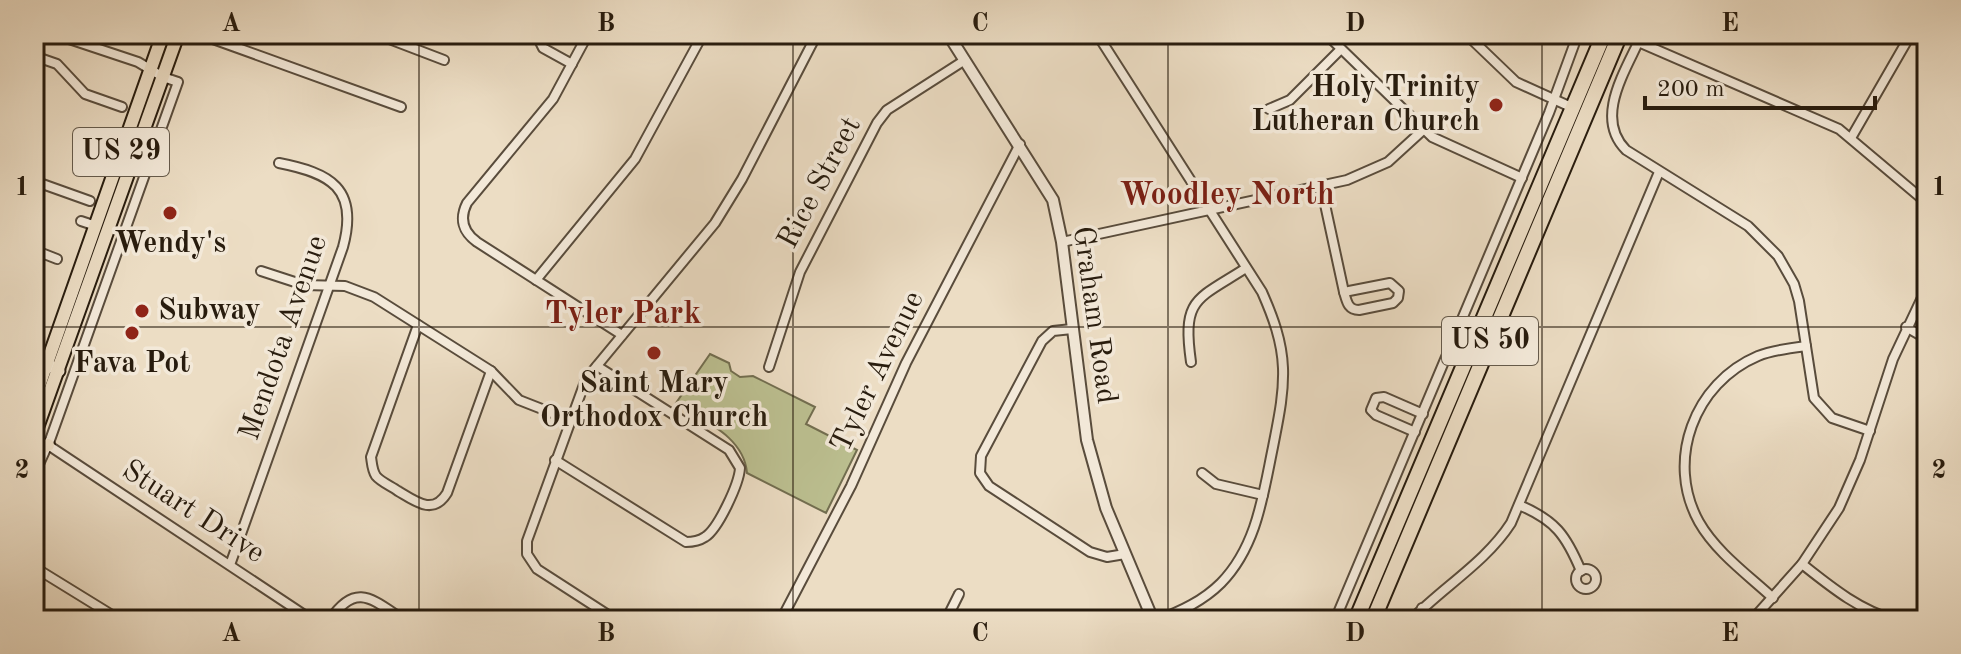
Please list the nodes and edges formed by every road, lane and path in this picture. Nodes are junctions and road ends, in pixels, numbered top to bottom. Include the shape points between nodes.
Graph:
1 (54, 34) edge
2 (163, 34) edge
3 (178, 34) edge
4 (199, 34) edge
5 (376, 34) edge
6 (536, 34) edge
7 (588, 34) edge
8 (703, 34) edge
9 (817, 34) edge
10 (948, 34) edge
11 (1097, 34) edge
12 (1326, 34) edge
13 (1578, 34) edge
14 (1604, 34) edge
15 (1620, 34) edge
16 (1911, 34) edge
17 (1469, 35) edge
18 (1640, 38) edge
19 (1341, 49) junction
20 (34, 56) edge
21 (444, 60) dead end
22 (965, 60) junction
23 (572, 64) junction
24 (150, 70) junction
25 (163, 77) junction
26 (1554, 99) junction
27 (122, 107) dead end
28 (401, 107) dead end
29 (1571, 107) junction
30 (1269, 109) dead end
31 (1423, 130) junction
32 (1576, 136) junction
33 (1851, 138) junction
34 (1020, 144) junction
35 (279, 163) dead end
36 (1659, 172) junction
37 (127, 176) junction
38 (1522, 178) junction
39 (34, 181) edge
40 (143, 181) junction
41 (1321, 186) junction
42 (90, 201) dead end
43 (1927, 203) edge
44 (1210, 210) junction
45 (81, 221) dead end
46 (96, 226) junction
47 (1062, 242) junction
48 (34, 250) edge
49 (57, 259) dead end
50 (1246, 268) junction
51 (261, 271) dead end
52 (536, 280) junction
53 (329, 284) junction
54 (1927, 287) edge
55 (1344, 292) junction
56 (418, 325) junction
57 (1906, 327) junction
58 (1072, 329) junction
59 (622, 335) junction
60 (1927, 339) edge
61 (1806, 346) junction
62 (34, 356) edge
63 (1191, 362) dead end
64 (47, 364) junction
65 (597, 366) junction
66 (769, 367) dead end
67 (59, 371) junction
68 (491, 371) junction
69 (73, 376) junction
70 (34, 400) edge
71 (1423, 414) junction
72 (570, 420) junction
73 (1870, 431) junction
74 (1415, 432) junction
75 (34, 436) edge
76 (48, 445) junction
77 (34, 451) edge
78 (555, 460) junction
79 (1202, 473) dead end
80 (34, 475) edge
81 (1263, 495) junction
82 (1519, 505) junction
83 (1125, 554) junction
84 (1802, 564) junction
85 (230, 565) junction
86 (34, 567) edge
87 (1581, 571) dead end
88 (959, 594) dead end
89 (1773, 598) junction
90 (1422, 608) junction
91 (120, 620) edge
92 (312, 620) edge
93 (330, 620) edge
94 (404, 620) edge
95 (616, 620) edge
96 (781, 620) edge
97 (946, 620) edge
98 (1156, 620) edge
99 (1335, 620) edge
100 (1356, 620) edge
101 (1373, 620) edge
102 (1411, 620) edge
103 (1433, 620) edge
104 (1752, 620) edge
105 (1895, 620) edge

1 - 24 street
2 - 24 main road, US 29
3 - 25 main road, US 29
4 - 28 street
5 - 21 street
6 - 23 street via 543,48
7 - 23 street
8 - 52 street via 635,159
9 - 59 street via 715,223
10 - 22 street, Graham Road
11 - 44 street
12 - 19 street
13 - 26 street
14 - 29 highway, US 50
15 - 18 street
15 - 32 highway, US 50
16 - 33 street
17 - 26 street via 1516,82
18 - 33 street
18 - 36 street via 1610,122 1619,143
19 - 30 street via 1290,100
19 - 31 street
20 - 27 street via 57,64 85,94
22 - 34 street, Graham Road
22 - 66 street, Rice Street via 887,110 877,123 800,272
23 - 52 street via 553,99 463,212 471,237
24 - 25 street
24 - 46 main road, US 29
25 - 37 main road, US 29
25 - 40 street via 178,82
26 - 29 street
26 - 38 street
29 - 32 highway via 1577,115
29 - 100 highway, US 50
31 - 38 street via 1452,149
31 - 41 street via 1371,171
32 - 101 highway, US 50
33 - 43 street
34 - 47 street, Graham Road via 1053,200
34 - 96 street, Tyler Avenue
35 - 53 street, Mendota Avenue via 320,173 345,202 347,231
36 - 61 street via 1748,226 1778,256 1794,284
36 - 82 street
37 - 40 street
37 - 67 main road, US 29
38 - 71 street
39 - 42 street
40 - 69 street
41 - 44 street
41 - 55 street
44 - 47 street
44 - 50 street
45 - 46 street
46 - 64 main road, US 29
47 - 58 street, Graham Road
48 - 49 street
50 - 63 street via 1194,305 1187,330
50 - 81 street via 1275,325 1283,367 1282,402
51 - 53 street via 304,285
52 - 59 street
53 - 56 street via 374,297
53 - 85 street, Mendota Avenue
54 - 57 street
55 - 55 street via 1390,283 1399,294 1393,303 1354,310
56 - 68 street
56 - 68 street via 371,457 380,480 422,506 432,506 447,493
57 - 60 street
57 - 73 street
58 - 83 street, Graham Road via 1087,440
58 - 83 street via 1053,331 1042,341 976,474 1090,552 1107,557
59 - 65 street
61 - 73 street via 1818,406 1832,418
61 - 89 street via 1759,356 1728,374 1698,410 1686,447 1685,480 1699,522
62 - 64 main road
64 - 67 main road
64 - 70 main road, US 29
65 - 72 street via 581,388
65 - 78 street via 729,450 740,468 736,484 711,533 686,542
67 - 69 street
67 - 75 main road, US 29
68 - 72 street via 519,400
69 - 76 street
71 - 74 street
71 - 74 street via 1384,397 1373,402 1376,415
72 - 78 street
73 - 84 street via 1839,508
74 - 99 street
76 - 77 main road
76 - 80 street
76 - 85 street, Stuart Drive
78 - 95 street via 527,541 529,559
79 - 81 street via 1216,484
81 - 98 street via 1252,535 1222,581 1196,603
82 - 87 street via 1556,526
82 - 90 street via 1493,547
83 - 98 street, Graham Road
84 - 89 street
84 - 105 street via 1843,597
85 - 92 street, Stuart Drive
86 - 91 street
88 - 97 street
89 - 104 street
90 - 102 street
90 - 103 street
93 - 94 street via 343,602 357,596

